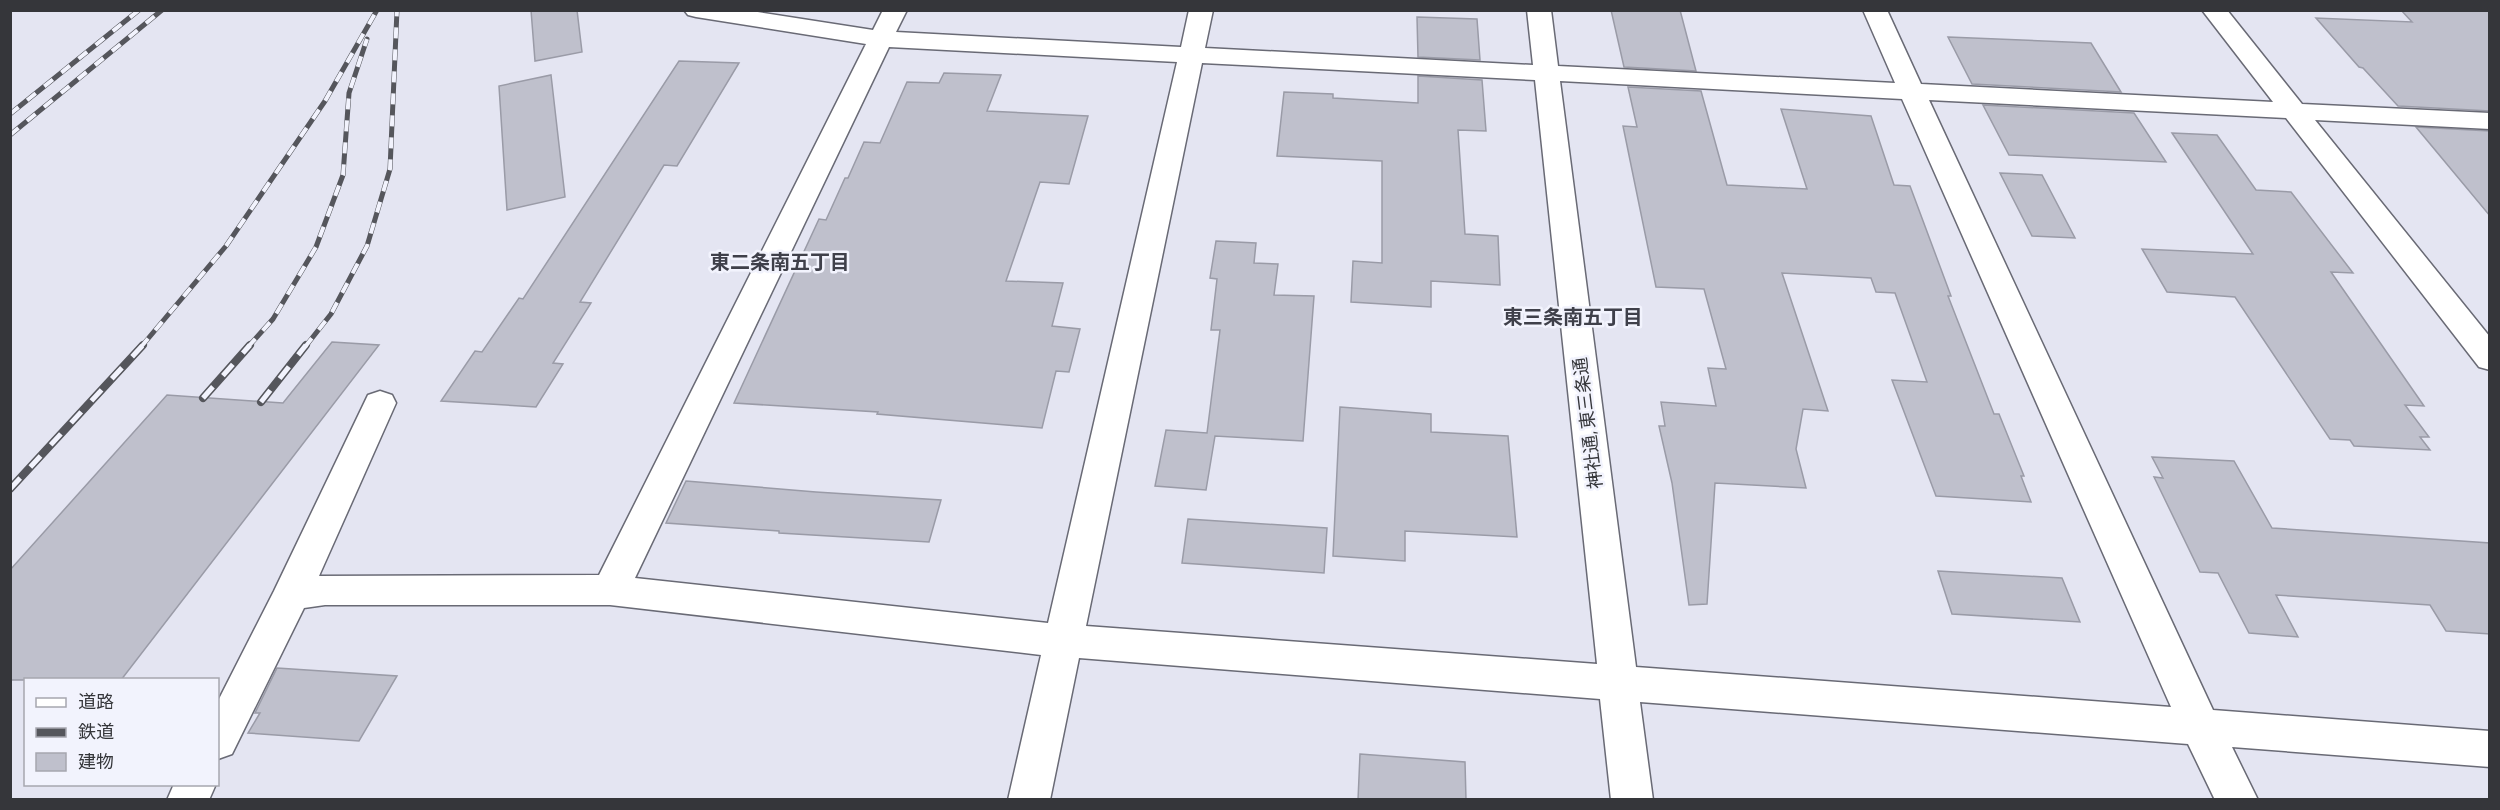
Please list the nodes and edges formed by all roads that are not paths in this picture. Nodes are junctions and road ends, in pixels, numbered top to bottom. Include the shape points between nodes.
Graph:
1 (696, 10) edge
2 (895, 10) edge
3 (1201, 10) edge
4 (1539, 10) edge
5 (1875, 10) edge
6 (2214, 10) edge
7 (882, 39) junction
8 (1191, 54) junction
9 (1546, 74) junction
10 (1911, 91) junction
11 (2294, 111) junction
12 (2490, 121) edge
13 (2490, 359) edge
14 (380, 403) dead end
15 (610, 590) junction
16 (309, 592) junction
17 (1064, 641) junction
18 (1619, 684) junction
19 (2201, 728) junction
20 (219, 739) edge
21 (2490, 748) edge
22 (194, 786) edge
23 (188, 800) edge
24 (1029, 800) edge
25 (1632, 800) edge
26 (2237, 800) edge

1 - 7 street
2 - 7 street
3 - 8 street
4 - 9 street, 神社通, 東三条通
5 - 10 street
6 - 11 street
7 - 8 street
7 - 15 street
8 - 9 street
8 - 17 street
9 - 10 street
9 - 18 street, 神社通, 東三条通
10 - 11 street
10 - 19 street
11 - 12 street
11 - 13 street
14 - 16 street
15 - 16 street
15 - 17 street
16 - 20 street
17 - 18 street
17 - 24 street
18 - 19 street
18 - 25 street, 神社通, 東三条通
19 - 21 street
19 - 26 street
22 - 23 street

